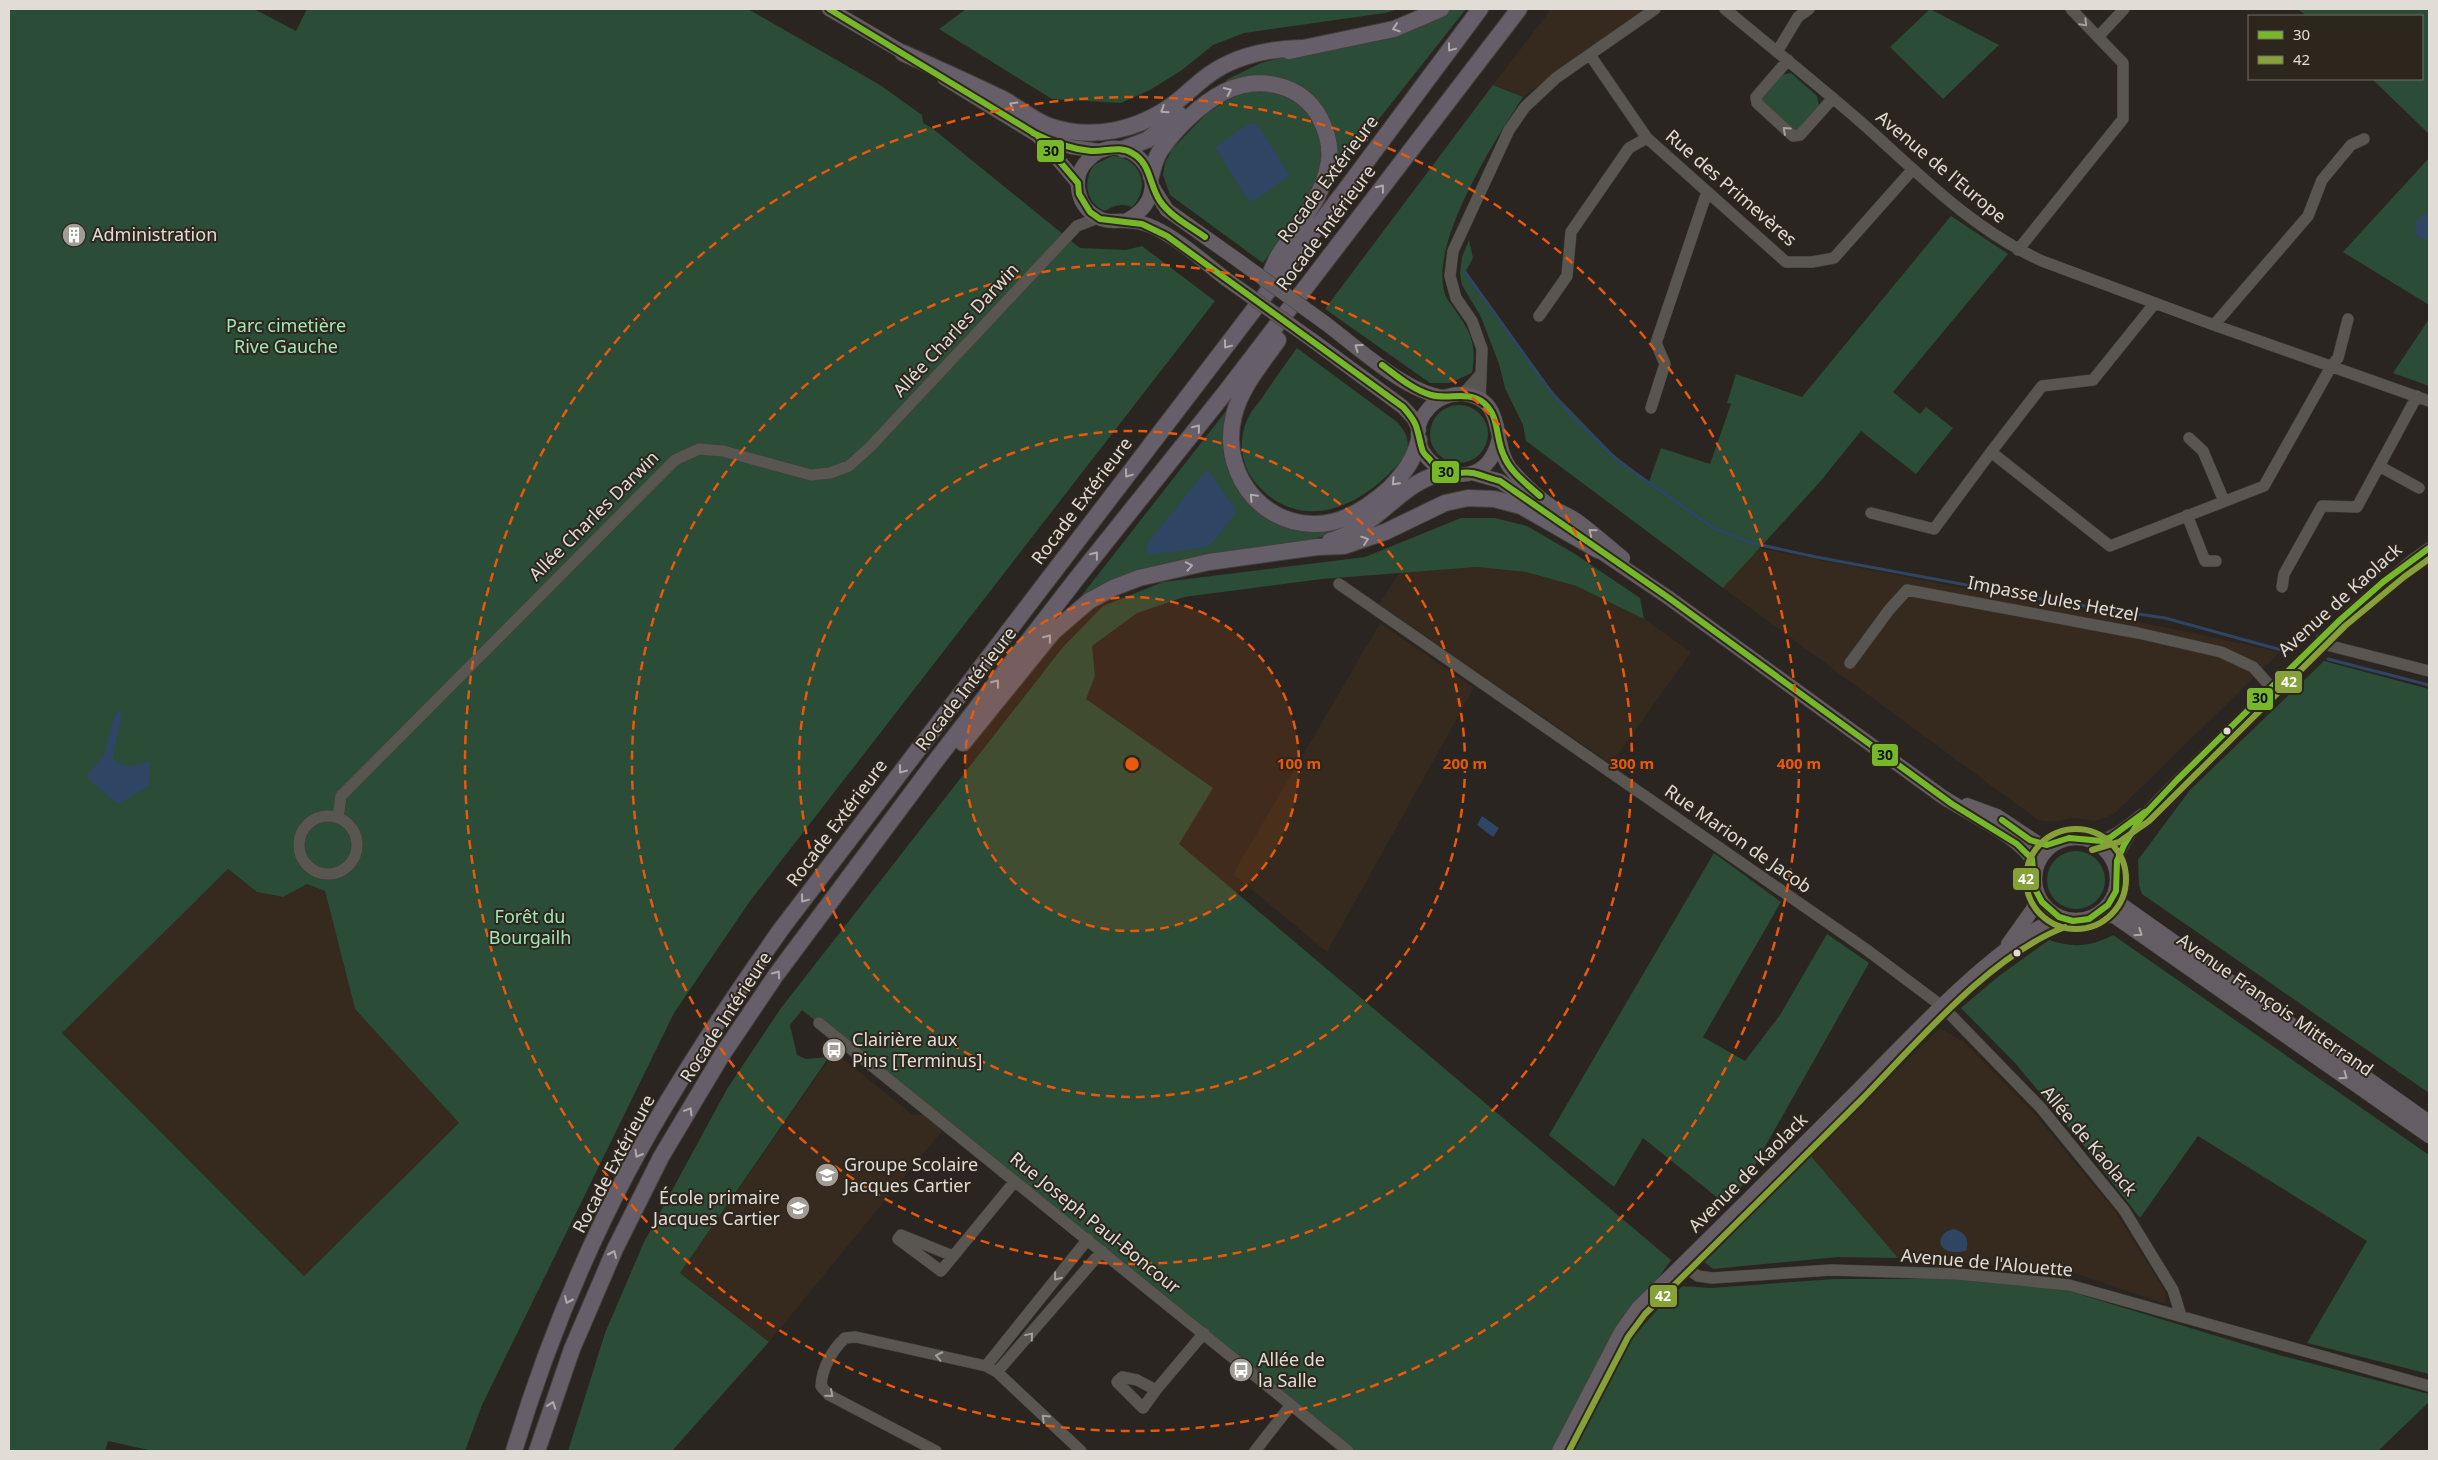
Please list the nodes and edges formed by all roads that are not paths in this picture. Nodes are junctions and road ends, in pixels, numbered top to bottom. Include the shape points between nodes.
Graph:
1 (829, 9) edge
2 (1441, 9) edge
3 (1480, 9) edge
4 (1520, 9) edge
5 (1655, 9) edge
6 (1725, 9) edge
7 (1809, 9) edge
8 (2070, 9) edge
9 (2124, 9) edge
10 (2098, 37) junction
11 (1300, 48) junction
12 (903, 52) junction
13 (1777, 52) junction
14 (1590, 55) junction
15 (1788, 60) junction
16 (1833, 98) junction
17 (1037, 135) junction
18 (1647, 138) junction
19 (2364, 139) dead end
20 (1123, 149) junction
21 (1100, 151) junction
22 (1913, 169) junction
23 (1152, 181) junction
24 (1078, 183) junction
25 (1707, 192) junction
26 (1083, 204) junction
27 (1367, 207) junction
28 (1098, 218) junction
29 (1125, 221) junction
30 (1077, 226) junction
31 (2018, 250) junction
32 (2155, 303) junction
33 (1256, 306) junction
34 (1540, 316) dead end
35 (2348, 319) dead end
36 (2214, 325) junction
37 (2332, 365) junction
38 (1480, 375) junction
39 (1463, 394) junction
40 (2417, 396) junction
41 (1444, 397) junction
42 (1480, 401) junction
43 (2429, 401) edge
44 (1651, 408) dead end
45 (1419, 435) junction
46 (1500, 438) junction
47 (2188, 438) dead end
48 (1991, 452) junction
49 (2379, 466) junction
50 (1445, 472) junction
51 (1472, 473) junction
52 (2419, 488) dead end
53 (2224, 501) junction
54 (1871, 513) dead end
55 (2187, 515) junction
56 (1317, 547) junction
57 (2429, 548) edge
58 (1598, 550) junction
59 (2216, 561) dead end
60 (1339, 584) dead end
61 (2282, 587) dead end
62 (1668, 598) junction
63 (2321, 639) junction
64 (1850, 663) dead end
65 (2429, 671) edge
66 (2271, 688) junction
67 (934, 763) junction
68 (1940, 795) junction
69 (2150, 809) junction
70 (338, 817) junction
71 (2091, 840) junction
72 (2054, 844) junction
73 (2115, 866) junction
74 (2036, 869) junction
75 (2117, 886) junction
76 (2036, 893) junction
77 (2096, 916) junction
78 (2062, 918) junction
79 (2002, 952) junction
80 (1943, 1007) junction
81 (819, 1023) dead end
82 (2429, 1122) edge
83 (2429, 1136) edge
84 (1015, 1181) junction
85 (1088, 1239) junction
86 (1102, 1251) junction
87 (953, 1256) dead end
88 (1682, 1265) junction
89 (2181, 1316) junction
90 (1204, 1333) junction
91 (986, 1366) junction
92 (997, 1372) junction
93 (2429, 1386) edge
94 (1156, 1390) dead end
95 (1291, 1405) junction
96 (514, 1451) edge
97 (537, 1451) edge
98 (936, 1451) edge
99 (1081, 1451) edge
100 (1255, 1451) edge
101 (1348, 1451) edge
102 (1559, 1451) edge

1 - 12 main road
2 -> 11 highway via 1394,29
3 -> 33 highway, Rocade Extérieure
27 -> 4 highway, Rocade Intérieure
5 - 14 street
6 - 13 street, Avenue de l'Europe
7 - 13 street via 1798,17
8 -> 10 street
9 - 10 street
10 - 31 street via 2122,63 2123,119
11 -> 12 highway via 1253,54 1223,65 1177,102 1147,120 1118,130 1094,132 1047,126 1004,100
11 - 20 highway via 1255,59 1228,72 1159,133
12 - 17 main road
13 - 15 street, Avenue de l'Europe
14 - 18 street, Rue des Primevères
14 - 38 street via 1538,92 1509,130 1453,251 1450,276 1456,298 1479,337 1483,361
15 - 16 street, Avenue de l'Europe
16 -> 15 street via 1800,135 1793,136 1757,103 1756,97
16 - 22 street, Avenue de l'Europe
17 - 21 main road via 1071,147
17 - 24 main road
18 - 25 street, Rue des Primevères
18 - 34 street via 1629,148 1571,232 1567,276
19 - 36 street via 2350,145 2322,180 2308,216
20 - 21 main road
20 - 23 main road via 1141,159
21 - 24 main road via 1084,164
22 - 25 street, Rue des Primevères via 1834,258 1812,262 1786,262
22 - 31 street, Avenue de l'Europe via 1973,221
23 - 29 main road via 1150,197 1144,208
23 -> 33 highway via 1160,152 1178,130 1223,92 1254,83 1282,85 1308,101 1325,127 1330,144 1327,175 1310,208 1278,256
41 -> 23 main road, bridge via 1414,388 1167,210
24 - 26 main road
25 - 44 street via 1656,343 1665,364
26 - 28 main road
26 - 30 street, Allée Charles Darwin
45 -> 27 highway via 1416,453 1408,468 1370,505 1338,521 1314,524 1288,520 1259,503 1246,489 1233,463 1230,431 1240,397
67 -> 27 highway, Rocade Intérieure
28 - 29 main road
28 - 30 street, Allée Charles Darwin
29 - 45 main road, bridge via 1155,228 1312,340 1403,407 1414,419
30 - 70 street, Allée Charles Darwin via 849,466 811,475 723,451 699,449 675,460 341,796
31 - 32 street, Avenue de l'Europe
32 - 36 street, Avenue de l'Europe
32 - 48 street via 2093,380 2042,386
33 -> 96 highway, Rocade Extérieure via 788,920 702,1044 628,1172 566,1303
35 - 37 street via 2338,358
36 - 37 street, Avenue de l'Europe
37 - 40 street, Avenue de l'Europe
37 - 53 street via 2264,486
38 - 39 street
38 - 42 street
39 - 41 main road
39 - 42 main road
40 - 43 street, Avenue de l'Europe
40 - 49 street
41 - 45 main road via 1427,410
42 - 46 main road via 1493,412
45 - 50 main road via 1428,460
46 - 51 main road via 1491,459
62 -> 46 main road via 1578,521 1552,506 1510,468 1503,455
47 - 53 street via 2203,451
48 - 54 street via 1934,529
48 - 55 street via 2110,546
49 - 52 street
49 - 61 street via 2357,508 2322,506 2284,574
50 - 51 main road
50 - 56 highway via 1419,482 1356,530
51 - 58 main road via 1500,481
53 - 55 street
55 - 59 street via 2205,561
56 -> 58 highway via 1344,546 1363,541 1438,506 1468,498 1494,499 1521,506
67 -> 56 highway via 954,754 1053,632 1089,601 1113,588 1170,570
57 - 63 street, Avenue de Kaolack via 2379,586
58 - 62 main road
60 - 80 street, Rue Marion de Jacob via 1859,944
62 - 68 main road
63 - 65 street via 2326,645
63 - 66 street, Avenue de Kaolack
64 - 66 street, Impasse Jules Hetzel via 1907,590 2138,632 2221,652 2253,667
66 - 69 street, Avenue de Kaolack
97 -> 67 highway, Rocade Intérieure via 572,1349 615,1249 661,1157 722,1055 776,975
68 - 72 main road via 1996,816 2039,844
68 - 74 main road via 2024,850
69 - 71 street, Avenue de Kaolack via 2111,837
69 - 73 street, Avenue de Kaolack via 2122,849
70 - 70 street via 316,818 301,833 300,853 313,870 322,874 343,871 356,854 358,844 353,830
71 - 72 main road via 2068,838
71 - 73 main road via 2110,855
72 - 74 main road via 2042,854
73 - 75 main road
74 - 76 main road
75 - 77 main road via 2106,908
75 - 82 main road, Avenue François Mitterrand via 2122,905
76 - 78 main road via 2051,913
76 - 79 main road, Avenue de Kaolack via 2033,909
77 - 78 main road via 2073,921
77 -> 83 main road, Avenue François Mitterrand via 2107,915 2122,921
78 - 79 main road, Avenue de Kaolack via 2045,923
79 - 80 main road, Avenue de Kaolack
80 - 88 main road, Avenue de Kaolack
80 - 89 street, Allée de Kaolack via 2041,1108 2124,1210 2173,1290
81 - 84 street, Rue Joseph Paul-Boncour
84 - 85 street, Rue Joseph Paul-Boncour
84 - 87 street
85 - 86 street, Rue Joseph Paul-Boncour
85 -> 91 street
86 - 90 street, Rue Joseph Paul-Boncour
92 -> 86 street
88 - 89 street, Avenue de l'Alouette via 1698,1276 1712,1278 1831,1270 1957,1274 2069,1285
88 - 102 main road, Avenue de Kaolack via 1638,1308 1621,1332
89 - 93 street, Avenue de l'Alouette
90 - 94 street
90 - 95 street, Rue Joseph Paul-Boncour
91 - 92 street
91 -> 98 street via 856,1337 845,1338 836,1346 822,1374 821,1386 829,1396
99 -> 92 street
95 - 100 street
95 - 101 street, Rue Joseph Paul-Boncour

